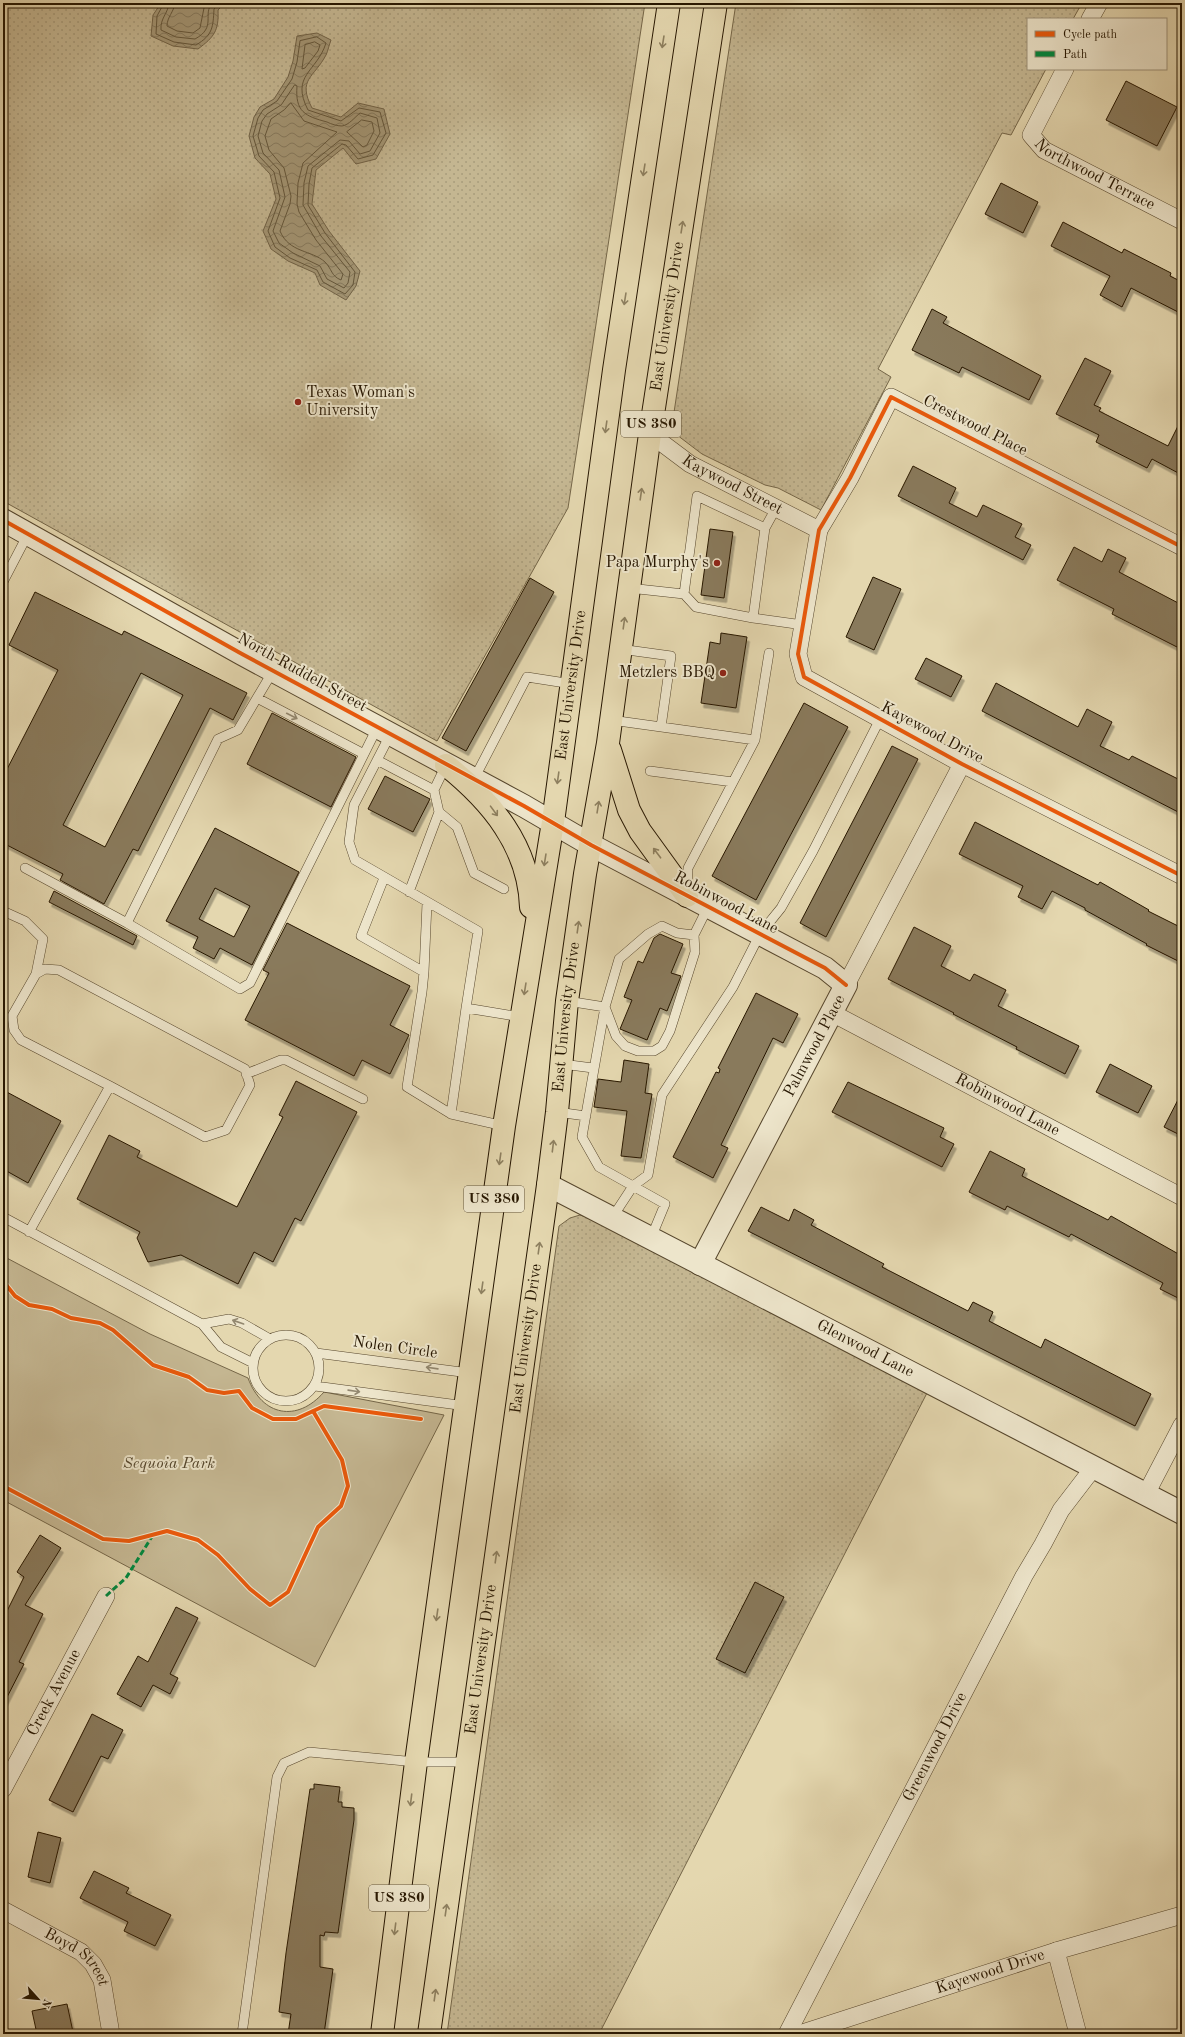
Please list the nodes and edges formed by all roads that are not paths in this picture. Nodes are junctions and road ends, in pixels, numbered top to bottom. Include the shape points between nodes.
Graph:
1 (669, 3) edge
2 (716, 3) edge
3 (1099, 3) edge
4 (1091, 18) edge
5 (1064, 70) edge
6 (1182, 221) edge
7 (650, 434) junction
8 (776, 508) junction
9 (3, 520) edge
10 (765, 528) junction
11 (819, 530) junction
12 (28, 534) junction
13 (1182, 547) edge
14 (3, 582) edge
15 (629, 588) junction
16 (684, 594) junction
17 (753, 618) junction
18 (803, 625) junction
19 (620, 649) junction
20 (770, 653) dead end
21 (273, 671) junction
22 (572, 684) junction
23 (257, 698) junction
24 (880, 719) junction
25 (611, 720) junction
26 (661, 727) junction
27 (384, 731) junction
28 (755, 740) junction
29 (608, 744) junction
30 (364, 754) junction
31 (377, 760) junction
32 (962, 764) junction
33 (446, 765) junction
34 (650, 771) dead end
35 (473, 780) junction
36 (732, 782) junction
37 (434, 790) junction
38 (439, 812) junction
39 (552, 822) junction
40 (591, 845) junction
41 (25, 868) dead end
42 (1182, 876) edge
43 (384, 878) junction
44 (504, 889) dead end
45 (409, 892) junction
46 (687, 896) junction
47 (427, 903) junction
48 (708, 907) junction
49 (3, 911) edge
50 (127, 923) junction
51 (760, 934) junction
52 (694, 935) junction
53 (531, 948) junction
54 (424, 972) junction
55 (36, 974) junction
56 (846, 985) junction
57 (567, 1001) junction
58 (605, 1007) junction
59 (466, 1008) junction
60 (832, 1013) junction
61 (521, 1017) junction
62 (562, 1064) junction
63 (593, 1068) junction
64 (246, 1074) junction
65 (110, 1086) junction
66 (363, 1099) dead end
67 (557, 1112) junction
68 (451, 1114) junction
69 (586, 1116) junction
70 (504, 1126) junction
71 (548, 1185) junction
72 (633, 1186) junction
73 (1182, 1197) edge
74 (3, 1218) edge
75 (612, 1218) junction
76 (29, 1232) junction
77 (651, 1238) junction
78 (700, 1264) junction
79 (202, 1324) junction
80 (270, 1339) junction
81 (316, 1353) junction
82 (253, 1363) junction
83 (471, 1374) junction
84 (315, 1386) junction
85 (466, 1406) junction
86 (1182, 1425) edge
87 (1094, 1467) junction
88 (1146, 1494) junction
89 (1182, 1513) edge
90 (106, 1596) dead end
91 (416, 1762) junction
92 (467, 1762) junction
93 (3, 1789) edge
94 (3, 1910) edge
95 (1182, 1915) edge
96 (1056, 1951) junction
97 (111, 2034) edge
98 (242, 2034) edge
99 (382, 2034) edge
100 (429, 2034) edge
101 (787, 2034) edge
102 (799, 2034) edge
103 (1078, 2034) edge

1 -> 22 main road, East University Drive / US 380 via 615,362
7 -> 2 main road, East University Drive / US 380
3 - 4 street
5 - 6 street, Northwood Terrace via 1031,135 1044,150
7 - 8 street, Kaywood Street via 690,464
15 -> 7 main road, East University Drive / US 380
8 - 10 lane
8 - 11 street, Kaywood Street
9 - 12 street, North Ruddell Street
10 - 16 lane via 697,496
10 - 17 lane
11 - 13 street, Crestwood Place via 850,478 891,397
11 - 18 street, Kayewood Drive
12 - 14 lane
12 - 21 street, North Ruddell Street
15 - 16 lane
19 -> 15 main road, East University Drive / US 380
16 - 17 lane via 696,607
17 - 18 lane
18 - 24 street, Kayewood Drive via 798,654 804,677
19 - 25 main road, East University Drive / US 380
19 - 26 lane via 671,656
20 - 28 lane
21 - 23 lane
21 - 27 street, North Ruddell Street
22 - 35 lane via 527,677
22 -> 39 main road, East University Drive / US 380
23 -> 30 lane
23 - 50 lane via 238,730 218,739
24 - 32 street, Kayewood Drive
24 - 51 lane via 813,851 781,908
25 - 26 lane
25 - 29 main road, East University Drive / US 380
26 - 28 lane
27 - 30 lane
27 - 31 lane
27 - 33 street, North Ruddell Street
28 - 36 lane
40 -> 29 main road, East University Drive / US 380
46 -> 29 main road via 628,810
30 - 50 lane via 250,984 240,989
31 - 37 lane
31 - 43 lane via 354,805 349,842 355,860
32 - 42 street, Kayewood Drive
32 - 56 street, Palmwood Place
33 - 35 street, North Ruddell Street
33 - 37 lane
33 -> 53 main road via 486,800 518,849 527,874
34 - 36 lane
35 - 39 street, North Ruddell Street
36 - 46 lane via 688,868
37 - 38 lane
38 - 44 lane via 457,827 474,873
38 - 45 lane
39 - 40 street, North Ruddell Street
39 -> 53 main road, East University Drive / US 380
40 - 46 street, Robinwood Lane
57 -> 40 main road, East University Drive / US 380
41 - 50 lane
43 - 45 lane
43 - 54 lane via 361,936
45 - 47 lane
46 - 48 street, Robinwood Lane
47 - 54 lane
47 - 59 lane via 478,931
48 - 51 street, Robinwood Lane
48 - 52 lane
49 - 55 lane via 25,921 43,939
51 - 56 street, Robinwood Lane via 825,968
51 - 72 lane via 733,986 662,1095 648,1175
52 - 58 lane via 677,933 662,926 648,934 619,959
52 - 58 lane via 695,952 670,1031 662,1046 654,1051 638,1051 625,1046 616,1036
53 -> 61 main road, East University Drive / US 380
54 - 68 lane via 407,1087
55 - 64 lane via 45,969 59,970 245,1069
55 - 65 lane via 12,1016 14,1030 21,1040
56 - 60 street, Palmwood Place
57 - 58 lane
57 - 62 main road, East University Drive / US 380
58 - 63 lane
59 - 61 lane
59 - 68 lane
60 - 73 street, Robinwood Lane
60 - 78 street, Palmwood Place
61 - 70 main road, East University Drive / US 380
62 - 63 lane
62 - 67 main road, East University Drive / US 380
63 - 69 lane
64 - 65 lane via 250,1085 226,1130 205,1137
64 - 66 lane via 286,1060
65 - 76 lane
67 - 69 lane
71 -> 67 main road, East University Drive / US 380
68 - 70 lane
69 - 72 lane via 582,1137 599,1167
70 -> 83 main road, East University Drive / US 380
71 - 75 street, Glenwood Lane
92 -> 71 main road, East University Drive / US 380
72 - 75 lane
72 - 77 lane via 665,1204
74 - 76 lane
75 - 77 street, Glenwood Lane
76 - 79 lane
77 - 78 street, Glenwood Lane
78 - 87 street, Glenwood Lane
80 -> 79 lane via 242,1323 229,1319
79 - 82 lane via 221,1347
80 - 81 lane via 281,1335 301,1338 310,1344
80 - 82 lane via 256,1353
83 -> 81 lane, Nolen Circle
81 - 84 lane via 320,1364
82 - 84 lane via 257,1385 264,1394 274,1400 297,1400 307,1395
83 - 85 main road, East University Drive / US 380
84 -> 85 lane
85 -> 91 main road, East University Drive / US 380
86 - 88 street
87 - 88 street, Glenwood Lane
87 - 101 street, Greenwood Drive via 1061,1510 1024,1576
88 - 89 street, Glenwood Lane
90 - 93 street, Creek Avenue
91 - 92 lane
91 - 98 lane via 309,1752 284,1763 276,1778
91 -> 99 main road, East University Drive / US 380
100 -> 92 main road, East University Drive / US 380
94 - 97 street, Boyd Street via 81,1952 93,1964 102,1980
95 - 96 street, Kayewood Drive
96 - 102 street, Kayewood Drive
96 - 103 street

